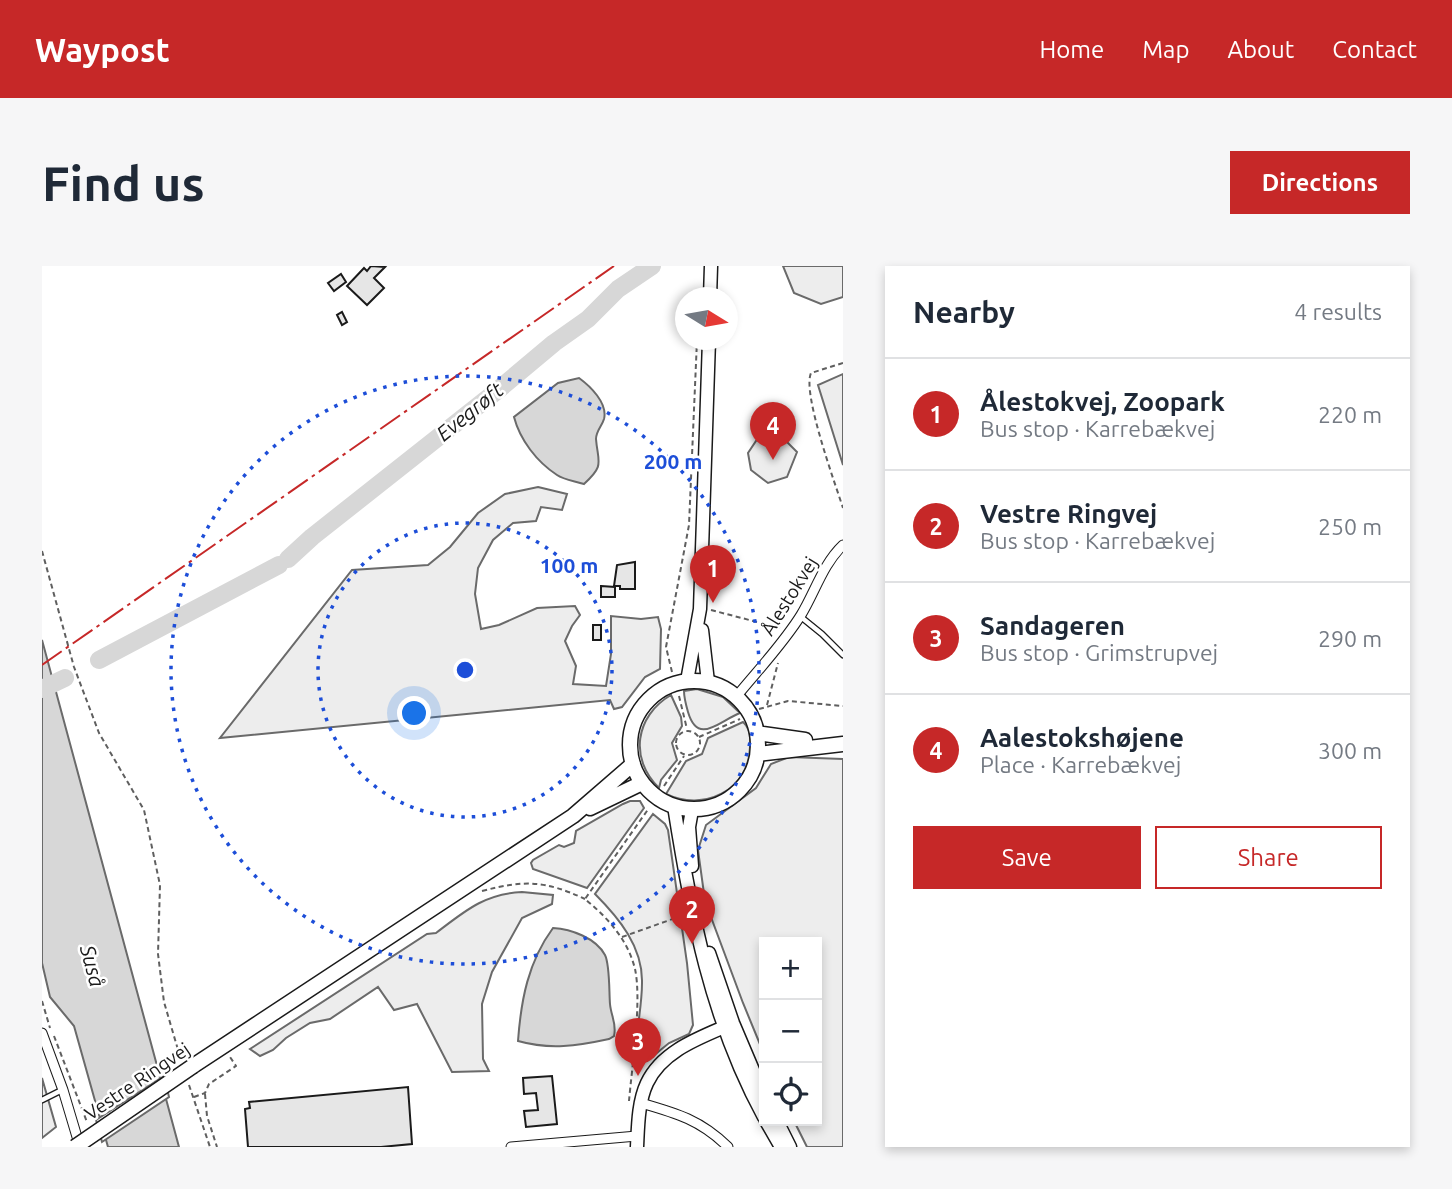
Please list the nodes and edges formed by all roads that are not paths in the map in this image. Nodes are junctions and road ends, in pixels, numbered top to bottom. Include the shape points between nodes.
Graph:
1 (711, 266) edge
2 (710, 287) edge
3 (709, 350) edge
4 (843, 545) edge
5 (700, 609) junction
6 (800, 617) junction
7 (843, 655) edge
8 (687, 681) junction
9 (708, 682) junction
10 (736, 697) junction
11 (757, 733) junction
12 (839, 744) edge
13 (758, 754) junction
14 (633, 764) junction
15 (642, 783) junction
16 (674, 806) junction
17 (692, 810) junction
18 (573, 816) junction
19 (728, 1025) junction
20 (42, 1033) edge
21 (759, 1086) edge
22 (63, 1090) junction
23 (42, 1100) edge
24 (641, 1103) junction
25 (759, 1108) edge
26 (769, 1126) edge
27 (780, 1126) edge
28 (637, 1142) edge
29 (75, 1147) edge
30 (80, 1147) edge
31 (511, 1147) edge
32 (728, 1147) edge
33 (781, 1147) edge
34 (790, 1147) edge

1 - 2 street
3 - 5 street
4 - 6 street, Ålestokvej
5 - 8 street
5 - 9 street
6 - 7 lane
6 - 10 street, Ålestokvej
8 - 9 main road
8 - 14 main road via 661,690 641,709 631,736
9 - 10 main road
10 - 11 main road via 750,713
11 - 12 main road
11 - 13 main road
12 - 13 main road
13 - 17 main road via 749,779 730,799
14 - 15 main road
14 - 18 main road, Vestre Ringvej
15 - 16 main road
15 - 18 main road, Vestre Ringvej
16 - 17 main road
16 - 19 street via 699,942
17 - 19 street via 690,851 696,899
18 - 29 main road, Vestre Ringvej, bridge via 187,1064
19 - 21 street
19 - 24 street via 686,1044 658,1067
19 - 25 street
20 - 22 street
22 - 23 lane
22 - 30 street
24 - 28 street
24 - 32 street via 692,1119
26 - 33 street
27 - 34 street
28 - 31 street

